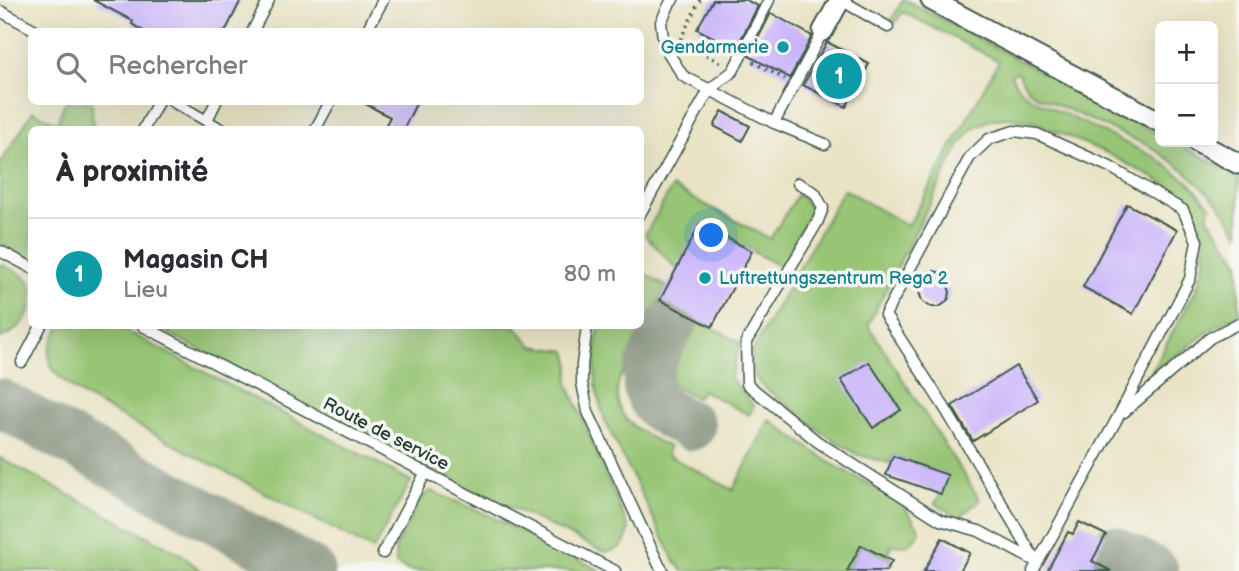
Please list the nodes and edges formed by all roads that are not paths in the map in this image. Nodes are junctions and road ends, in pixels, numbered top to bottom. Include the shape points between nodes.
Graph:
1 (269, 0) edge
2 (383, 0) edge
3 (673, 0) edge
4 (769, 0) edge
5 (840, 0) edge
6 (931, 0) edge
7 (0, 11) edge
8 (888, 27) dead end
9 (32, 28) edge
10 (254, 28) edge
11 (368, 28) edge
12 (823, 31) joint
13 (709, 90) junction
14 (156, 105) edge
15 (179, 105) edge
16 (214, 105) edge
17 (328, 105) edge
18 (1155, 119) edge
19 (207, 120) junction
20 (774, 123) junction
21 (145, 126) edge
22 (217, 126) edge
23 (317, 126) edge
24 (825, 144) dead end
25 (1207, 147) edge
26 (1239, 164) edge
27 (798, 183) dead end
28 (644, 207) edge
29 (0, 251) edge
30 (28, 266) edge
31 (1239, 323) edge
32 (39, 329) edge
33 (149, 329) edge
34 (584, 329) edge
35 (22, 362) dead end
36 (1118, 417) junction
37 (426, 472) junction
38 (383, 553) dead end
39 (1035, 567) edge
40 (615, 571) edge
41 (663, 571) edge

1 - 10 lane
2 - 11 lane
3 - 13 lane via 661,22 664,46 683,76
4 - 13 lane via 733,71
5 - 8 lane
5 - 12 street
6 - 18 street
7 - 9 lane
12 - 20 lane
13 - 20 lane
13 - 28 lane
14 - 21 lane
15 - 19 lane
16 - 19 lane
17 - 23 lane
19 - 22 lane
20 - 24 lane
25 - 26 street
27 - 39 lane via 815,193 823,208 746,342 747,384 818,442 940,520 979,531
29 - 30 lane
31 - 36 lane via 1210,338
32 - 35 lane
33 - 37 lane, Route de service
34 - 41 lane via 582,383 588,412
36 - 39 lane
36 - 39 lane via 1190,279 1196,241 1183,210 1110,167 1037,134 1014,131 989,139 970,157 885,315 946,410
37 - 38 lane
37 - 40 lane, Route de service

